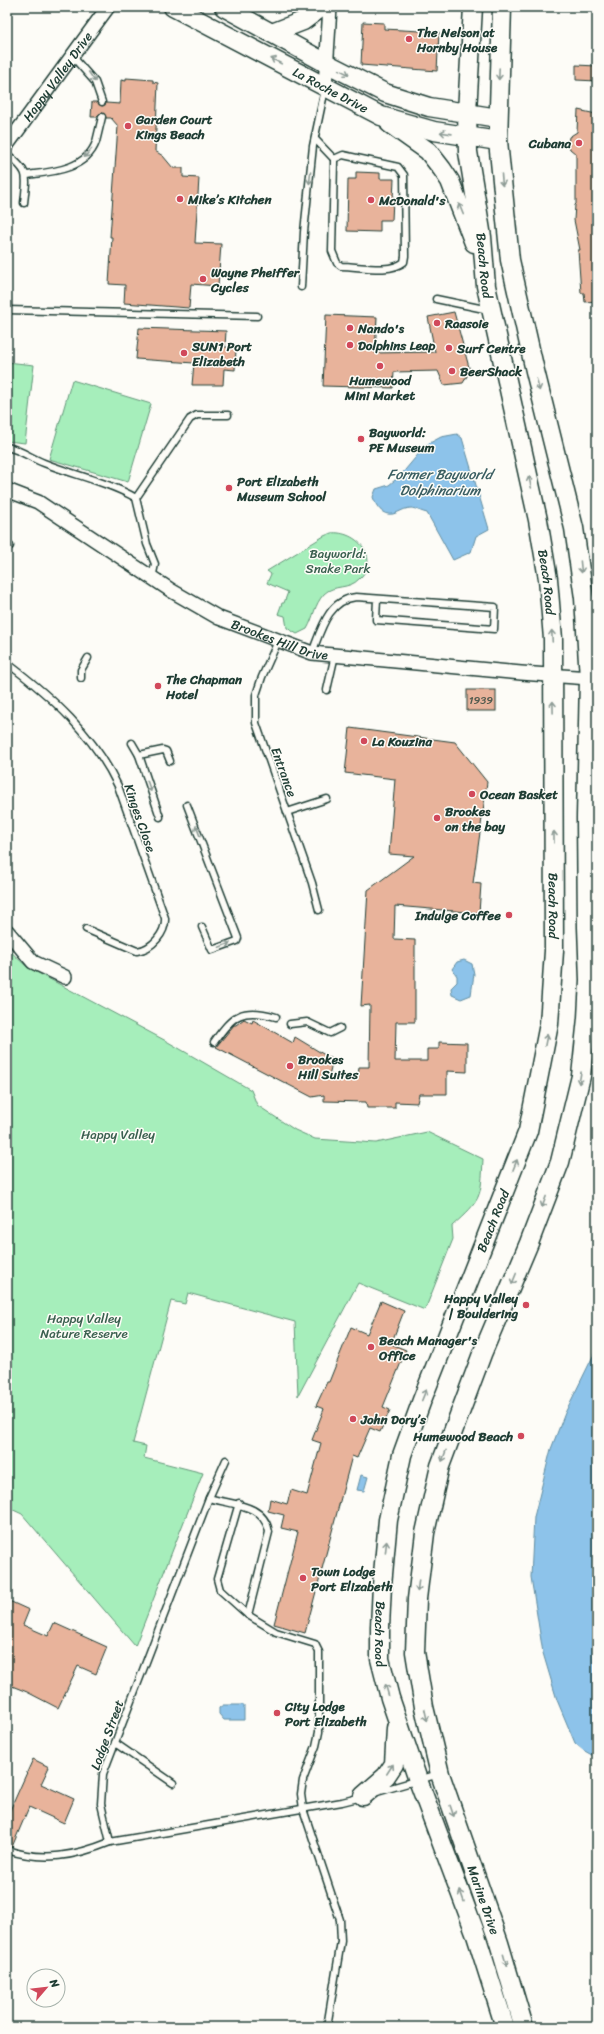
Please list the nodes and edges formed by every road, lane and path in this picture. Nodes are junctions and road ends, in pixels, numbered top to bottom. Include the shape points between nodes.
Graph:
1 (108, 7) edge
2 (173, 7) edge
3 (224, 7) edge
4 (322, 7) edge
5 (330, 7) edge
6 (474, 7) edge
7 (502, 7) edge
8 (272, 33) junction
9 (73, 57) junction
10 (326, 63) junction
11 (325, 87) junction
12 (102, 102) dead end
13 (467, 112) junction
14 (381, 116) junction
15 (102, 118) dead end
16 (498, 118) junction
17 (467, 136) junction
18 (315, 139) junction
19 (498, 141) junction
20 (7, 145) edge
21 (7, 154) edge
22 (334, 159) junction
23 (26, 175) junction
24 (24, 203) dead end
25 (486, 286) junction
26 (301, 287) dead end
27 (436, 299) dead end
28 (7, 310) edge
29 (490, 310) junction
30 (257, 316) dead end
31 (530, 353) junction
32 (502, 361) junction
33 (228, 415) dead end
34 (7, 447) edge
35 (7, 490) edge
36 (136, 498) junction
37 (152, 578) junction
38 (377, 599) junction
39 (278, 641) junction
40 (312, 653) junction
41 (335, 655) junction
42 (88, 658) dead end
43 (7, 663) edge
44 (553, 675) junction
45 (81, 678) dead end
46 (589, 678) junction
47 (327, 690) dead end
48 (132, 743) dead end
49 (139, 755) junction
50 (170, 761) dead end
51 (327, 799) dead end
52 (187, 806) dead end
53 (287, 812) junction
54 (160, 816) dead end
55 (319, 910) dead end
56 (202, 927) dead end
57 (86, 929) dead end
58 (7, 931) edge
59 (65, 977) dead end
60 (276, 1017) dead end
61 (290, 1024) dead end
62 (340, 1028) dead end
63 (214, 1042) dead end
64 (226, 1460) dead end
65 (209, 1498) junction
66 (239, 1504) junction
67 (248, 1615) junction
68 (397, 1719) junction
69 (115, 1743) junction
70 (440, 1774) junction
71 (418, 1780) junction
72 (173, 1783) dead end
73 (363, 1796) junction
74 (303, 1809) junction
75 (110, 1842) junction
76 (7, 1850) edge
77 (327, 2027) edge
78 (505, 2027) edge
79 (524, 2027) edge

1 - 9 street, Happy Valley Drive
11 -> 2 main road, La Roche Drive
3 - 8 main road, La Roche Drive
4 - 8 main road via 303,21
5 - 10 street
6 - 13 main road, Beach Road
7 -> 16 main road, Beach Road
8 - 10 main road, La Roche Drive
9 -> 12 lane via 95,82
9 - 20 street, Happy Valley Drive
10 - 11 street
10 -> 13 main road, La Roche Drive via 385,93 408,101 443,110
11 - 14 main road, La Roche Drive
11 - 18 lane
13 - 16 main road, La Roche Drive
13 - 17 main road, Beach Road
17 -> 14 main road, La Roche Drive via 416,128
25 -> 14 main road via 471,232 450,181 428,151
15 -> 23 lane via 95,143 81,160 65,169
16 - 19 main road, Beach Road
17 - 19 main road, La Roche Drive
17 - 25 main road, Beach Road via 482,238
18 - 22 lane
18 -> 26 lane via 304,232
19 -> 31 main road, Beach Road via 510,260
21 - 23 lane via 21,166
22 - 22 lane via 343,155 398,167 404,175 406,256 404,262 398,266 341,266 334,258
23 - 24 lane
25 - 29 main road, Beach Road
27 - 29 lane
28 - 30 lane
29 - 32 main road, Beach Road
31 - 32 main road
31 -> 46 main road, Beach Road via 578,551
44 -> 32 main road, Beach Road via 552,631 544,550
33 - 36 lane via 197,415 190,419
34 - 36 lane via 24,451 42,462 125,491
35 - 37 street, Brookes Hill Drive via 38,502
36 - 37 lane via 147,544 155,564
37 - 39 street, Brookes Hill Drive via 219,618
38 - 38 lane via 495,606 494,629 376,620
38 - 40 lane via 349,598 336,604 321,628
39 - 40 street, Brookes Hill Drive
39 - 53 lane, Entrance via 262,677 255,704 256,723
40 - 41 street, Brookes Hill Drive
41 - 44 street, Brookes Hill Drive
41 - 47 lane
42 - 45 lane via 81,670
43 - 57 lane, Kinges Close via 42,689 64,711 86,735 108,766 165,918 164,930 153,943 136,951
44 - 46 street, Brookes Hill Drive
68 -> 44 main road, Beach Road via 380,1659 382,1585 388,1520 402,1455 528,1131 549,1024 554,951
46 -> 70 main road, Beach Road via 586,818 589,980 581,1076 560,1162 482,1354 440,1466 425,1533 417,1599 415,1652 424,1707
48 - 49 lane
49 - 50 lane via 164,750
49 -> 54 lane
51 - 53 lane
56 -> 52 lane via 212,950 237,941
53 - 55 lane, Entrance
58 - 59 street via 33,962
60 - 63 lane via 264,1014 239,1015 228,1022
61 - 62 lane via 307,1022 330,1033
64 - 65 lane, Lodge Street
65 - 66 lane
65 - 69 lane, Lodge Street
66 - 67 lane via 217,1579 220,1590
66 - 67 lane via 255,1512 265,1522 268,1532
67 - 74 lane via 276,1632 317,1646 319,1732 303,1780
68 - 71 main road, Beach Road
73 -> 68 main road via 386,1776 394,1764
69 - 72 lane
69 - 75 lane, Lodge Street via 103,1774 101,1790 101,1804
70 - 71 lane
70 -> 79 main road, Marine Drive via 500,1942
71 - 73 lane
78 -> 71 main road, Marine Drive via 476,1932
73 - 74 lane
74 - 75 lane
74 - 77 lane via 340,1920 341,1941
75 - 76 lane via 85,1852 52,1857

